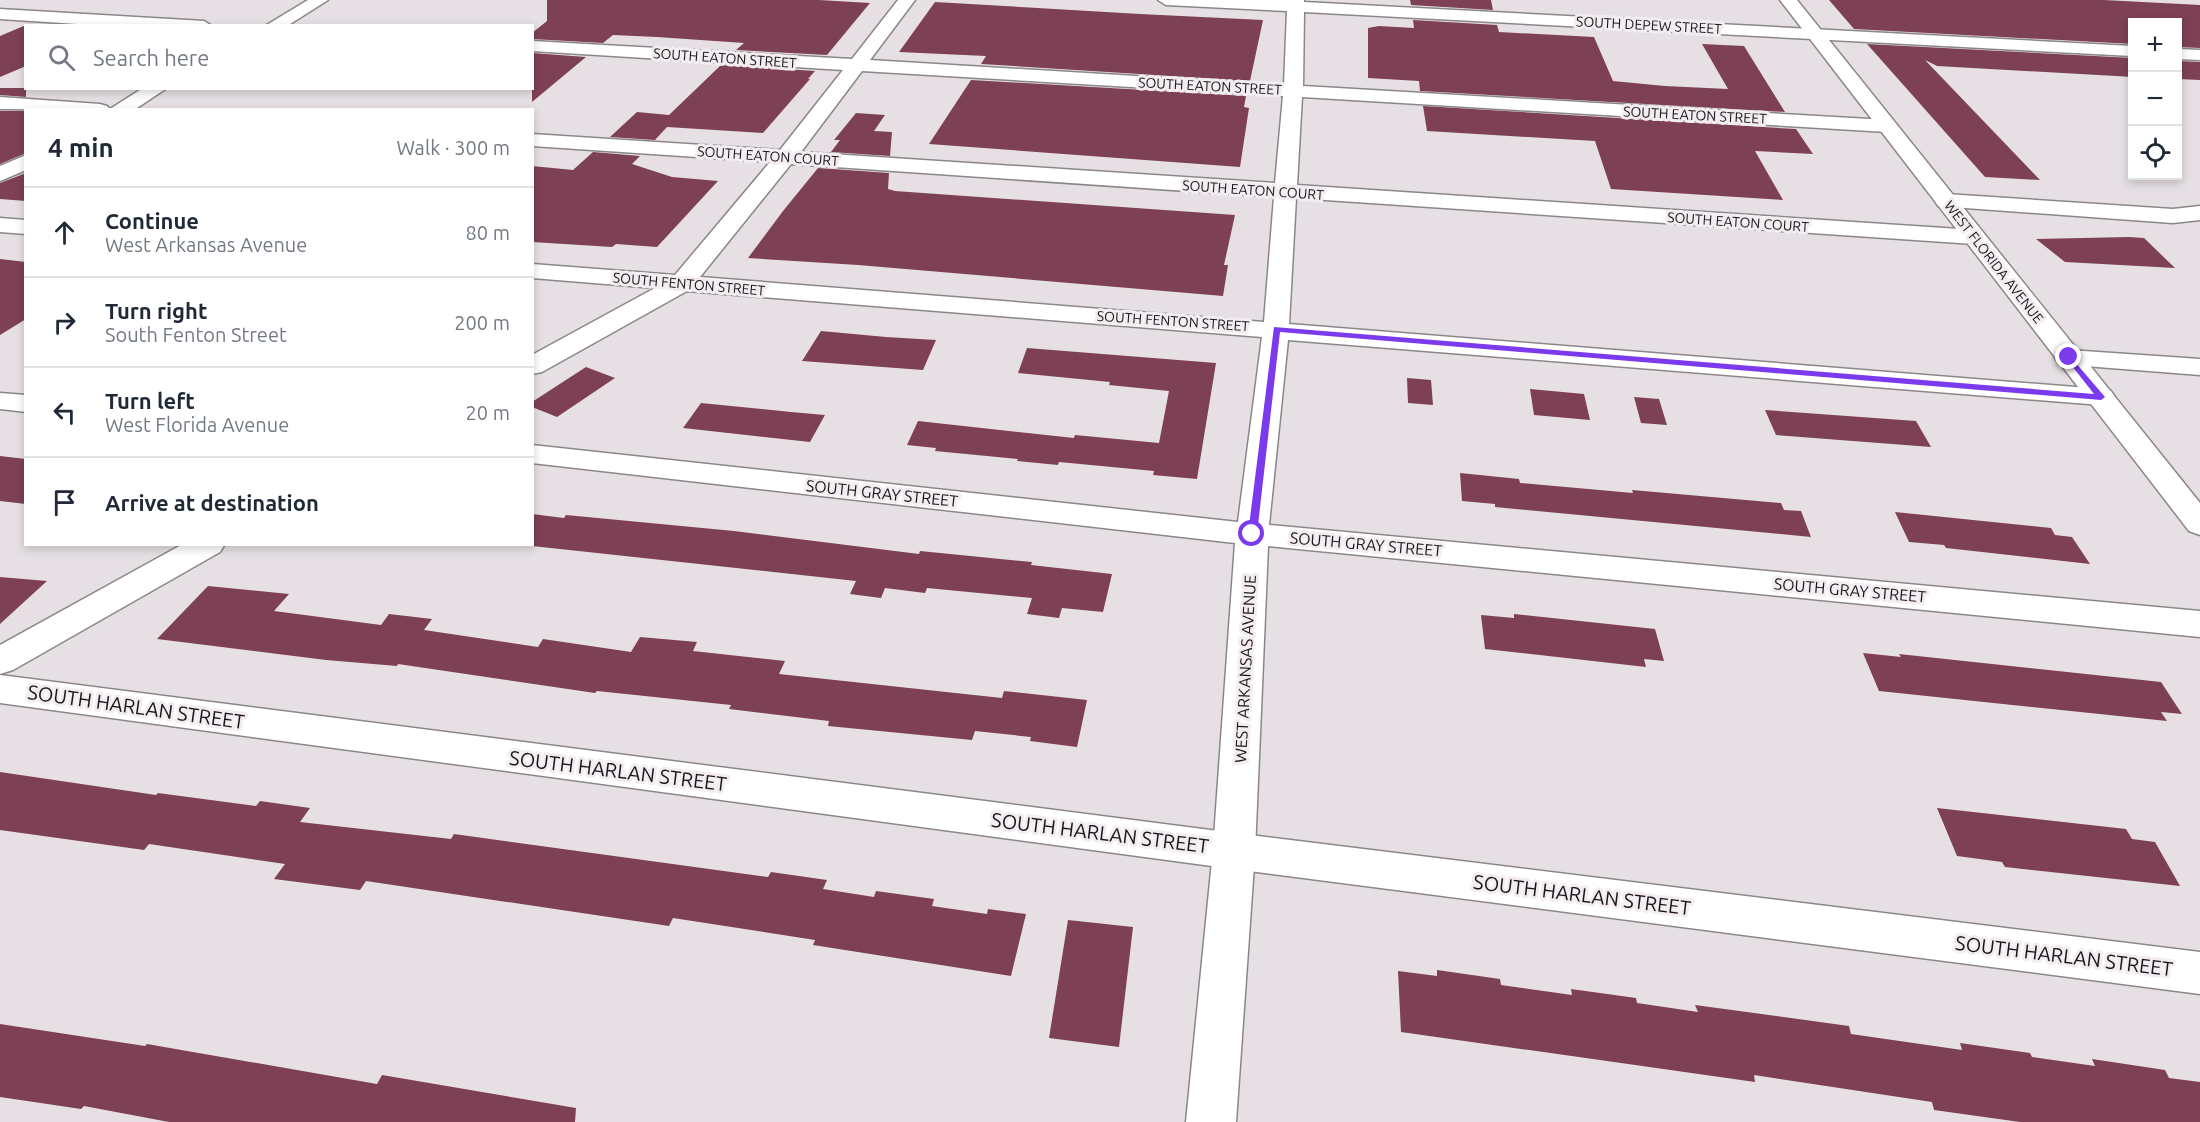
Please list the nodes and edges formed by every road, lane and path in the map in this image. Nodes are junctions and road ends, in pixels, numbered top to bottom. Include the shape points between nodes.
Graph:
1 (320, 0) edge
2 (907, 0) edge
3 (1166, 0) edge
4 (1788, 0) edge
5 (1296, 3) edge
6 (0, 14) edge
7 (170, 24) edge
8 (277, 24) edge
9 (1815, 34) junction
10 (534, 46) edge
11 (2128, 51) edge
12 (2182, 54) edge
13 (2200, 55) edge
14 (855, 66) junction
15 (154, 90) edge
16 (1293, 90) junction
17 (0, 103) edge
18 (71, 108) edge
19 (123, 108) edge
20 (1887, 126) junction
21 (534, 140) edge
22 (785, 158) junction
23 (24, 162) edge
24 (0, 175) edge
25 (1285, 192) junction
26 (1946, 201) junction
27 (2200, 213) edge
28 (0, 225) edge
29 (24, 227) edge
30 (1974, 237) junction
31 (534, 271) edge
32 (681, 284) junction
33 (1276, 329) junction
34 (2069, 357) junction
35 (534, 365) edge
36 (2200, 367) edge
37 (2101, 397) junction
38 (0, 401) edge
39 (24, 404) edge
40 (534, 454) edge
41 (2200, 524) edge
42 (1252, 534) junction
43 (205, 546) edge
44 (2200, 624) edge
45 (0, 661) edge
46 (0, 689) edge
47 (1234, 851) junction
48 (2200, 973) edge
49 (1210, 1122) edge

1 - 8 street
2 - 14 street
3 - 5 street, SOUTH DEPEW STREET
4 - 9 street, WEST FLORIDA AVENUE
5 - 9 street, SOUTH DEPEW STREET
5 - 16 street, WEST ARKANSAS AVENUE
6 - 7 street
9 - 11 street, SOUTH DEPEW STREET
9 - 20 street, WEST FLORIDA AVENUE
10 - 14 street, SOUTH EATON STREET
12 - 13 street
14 - 16 street, SOUTH EATON STREET
14 - 22 street
15 - 19 street
16 - 20 street, SOUTH EATON STREET
16 - 25 street, WEST ARKANSAS AVENUE
17 - 18 street
20 - 26 street, WEST FLORIDA AVENUE
21 - 22 street, SOUTH EATON COURT
22 - 25 street, SOUTH EATON COURT
22 - 32 street
23 - 24 street
25 - 30 street, SOUTH EATON COURT
25 - 33 street, WEST ARKANSAS AVENUE
26 - 27 street via 2173,216
26 - 30 street, WEST FLORIDA AVENUE
28 - 29 street
30 - 34 street, WEST FLORIDA AVENUE
31 - 32 street, SOUTH FENTON STREET
32 - 33 street, SOUTH FENTON STREET
32 - 35 street
33 - 37 street, SOUTH FENTON STREET
33 - 42 street, WEST ARKANSAS AVENUE
34 - 36 street
34 - 37 street, WEST FLORIDA AVENUE
37 - 41 street, WEST FLORIDA AVENUE
38 - 39 street
40 - 42 street, SOUTH GRAY STREET
42 - 44 street, SOUTH GRAY STREET
42 - 47 street, WEST ARKANSAS AVENUE
43 - 45 street
46 - 47 street, SOUTH HARLAN STREET
47 - 48 street, SOUTH HARLAN STREET
47 - 49 street, WEST ARKANSAS AVENUE

